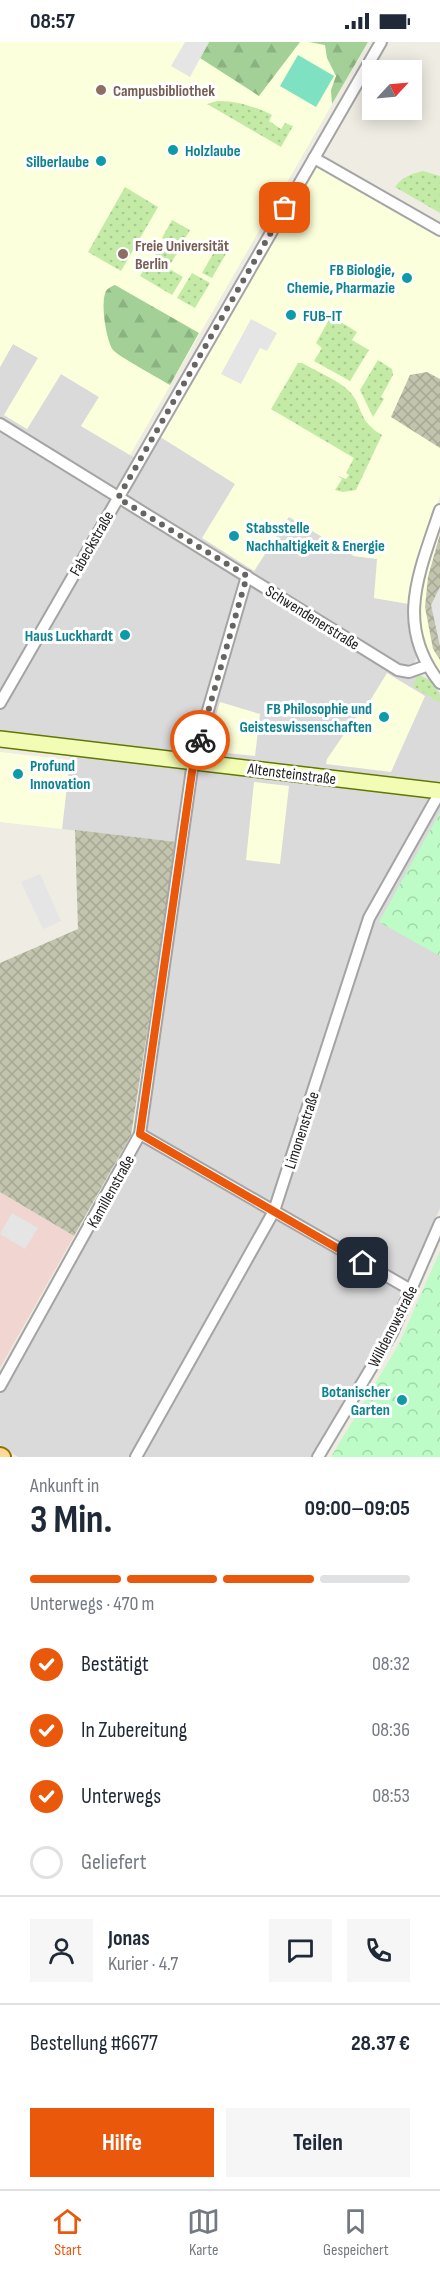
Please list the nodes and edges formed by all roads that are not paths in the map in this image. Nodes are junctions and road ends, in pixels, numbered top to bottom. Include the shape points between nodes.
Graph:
1 (381, 42) edge
2 (314, 158) junction
3 (440, 230) edge
4 (0, 424) edge
5 (118, 498) junction
6 (440, 510) edge
7 (247, 576) junction
8 (426, 666) junction
9 (440, 683) edge
10 (0, 703) edge
11 (0, 739) edge
12 (193, 762) junction
13 (440, 791) edge
14 (140, 1134) junction
15 (274, 1211) junction
16 (440, 1223) edge
17 (411, 1290) junction
18 (0, 1386) edge
19 (136, 1457) edge
20 (318, 1457) edge

1 - 2 street, Fabeckstraße
2 - 3 street
2 - 5 street, Fabeckstraße
4 - 5 street, Schwendenerstraße
5 - 7 street, Schwendenerstraße
5 - 10 street, Fabeckstraße
6 - 8 street via 413,605 416,640
7 - 8 street, Schwendenerstraße via 399,670 409,672
7 - 12 street, Kamillenstraße
8 - 9 street
11 - 12 main road, Altensteinstraße
12 - 13 main road, Altensteinstraße
12 - 14 street, Kamillenstraße
13 - 15 street, Limonenstraße via 369,918
14 - 15 street
14 - 18 street, Kamillenstraße
15 - 17 street
15 - 19 street, Limonenstraße
16 - 17 street, Willdenowstraße
17 - 20 street, Willdenowstraße via 392,1333

